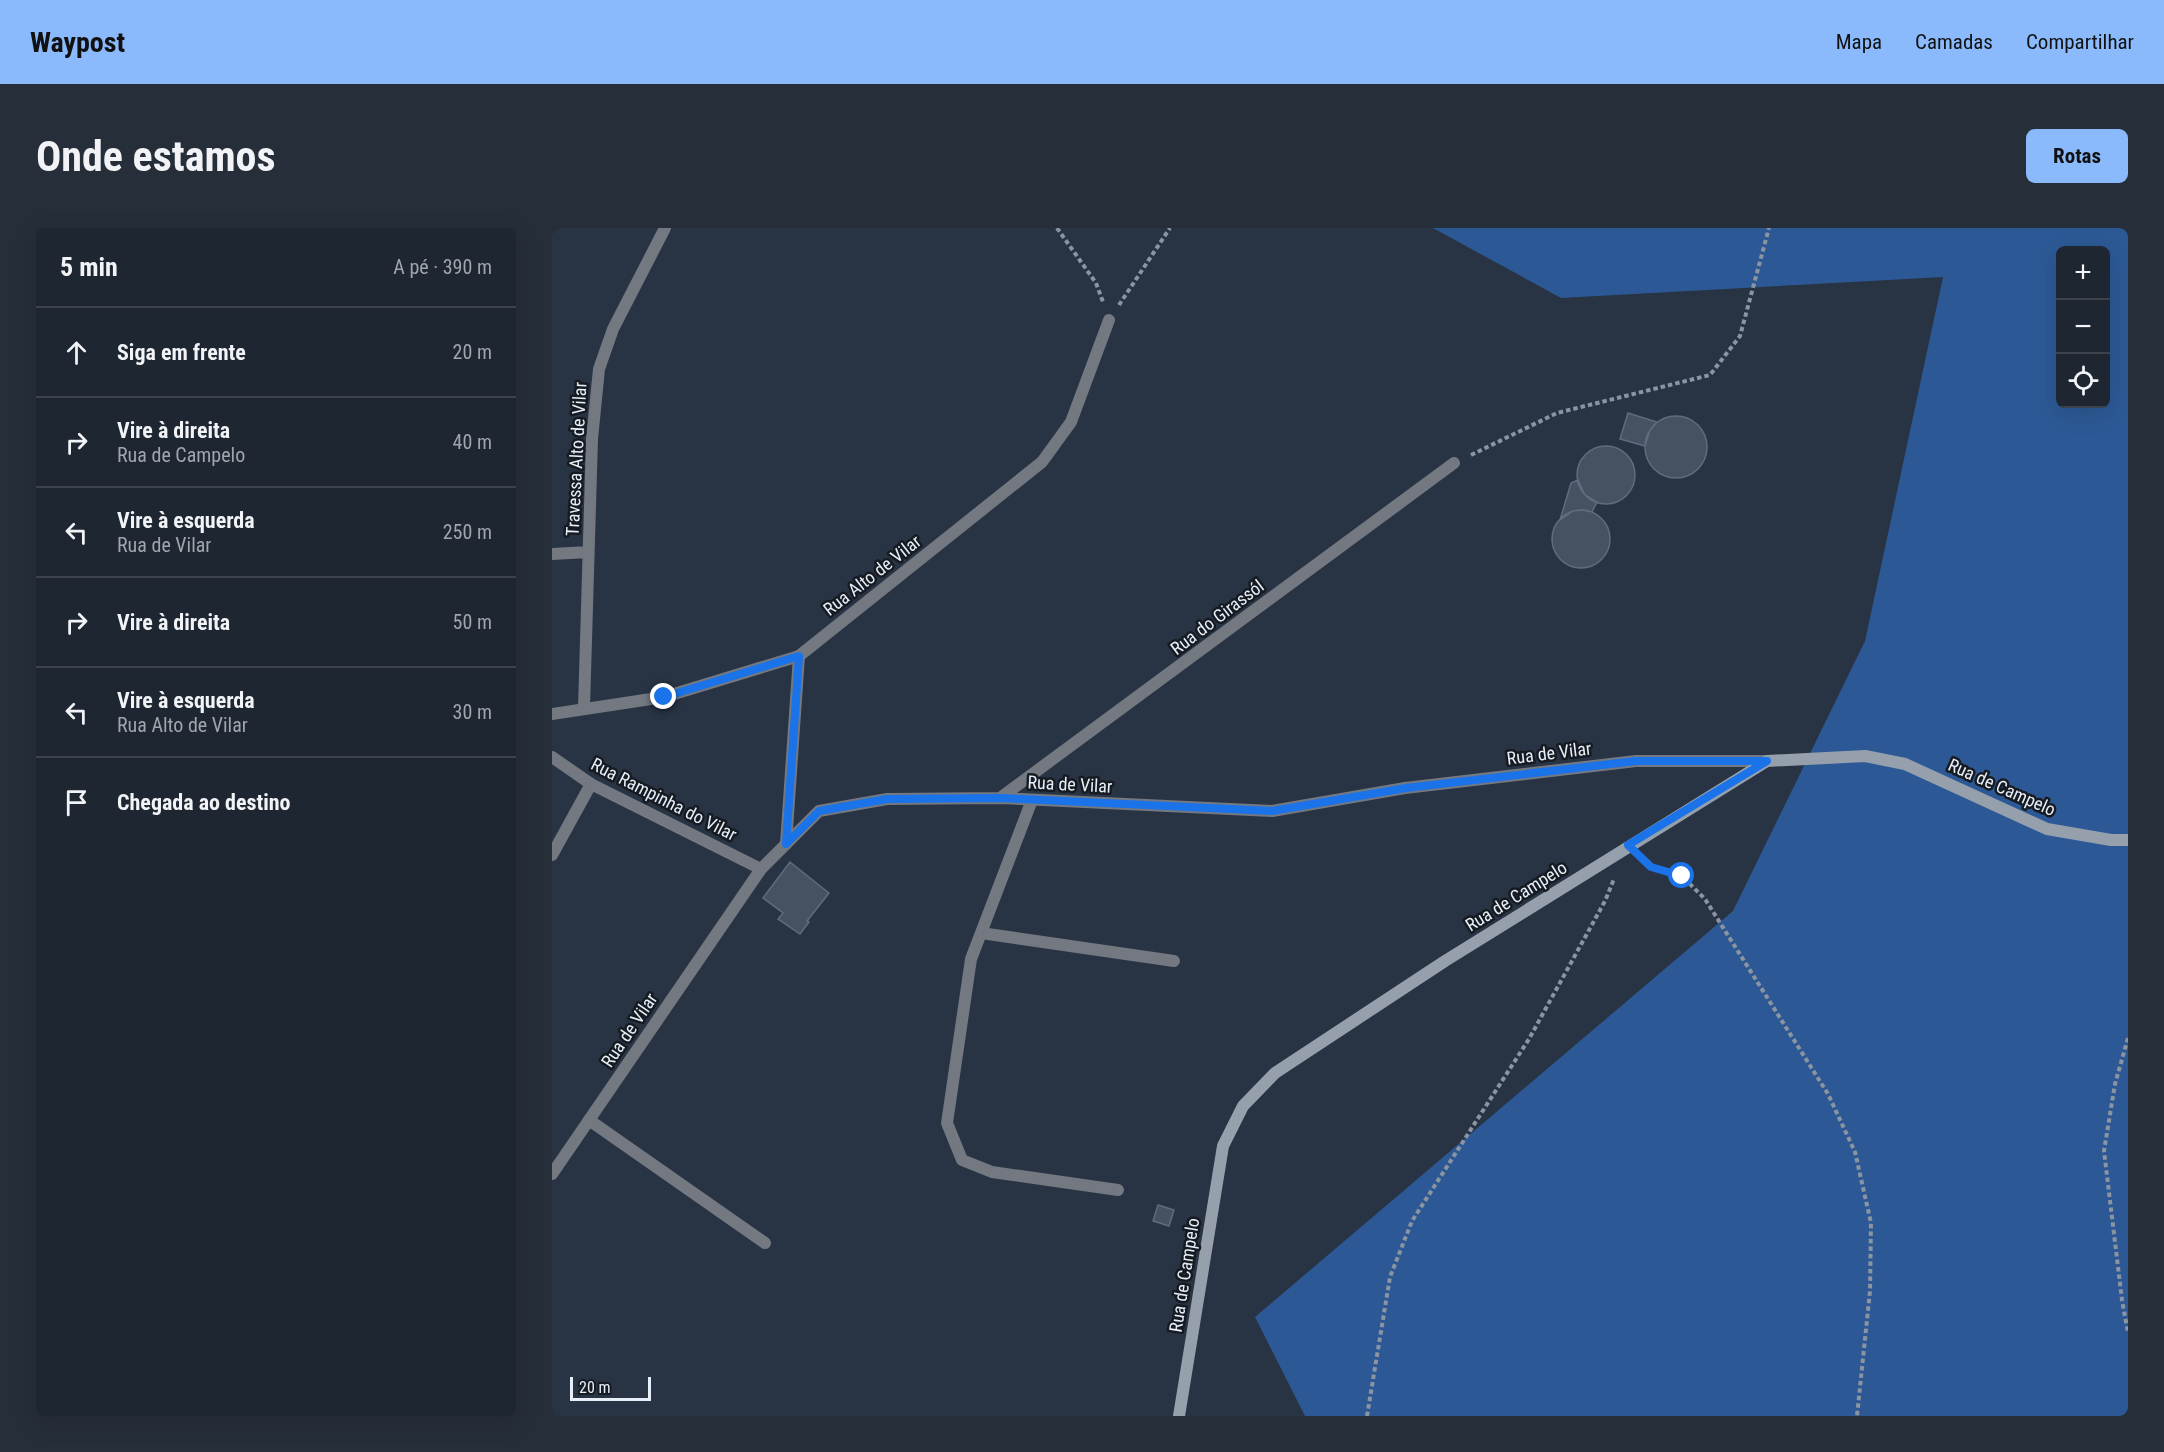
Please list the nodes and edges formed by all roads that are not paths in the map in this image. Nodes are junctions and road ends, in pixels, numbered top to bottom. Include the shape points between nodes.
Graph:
1 (665, 228) edge
2 (1109, 320) road end
3 (1454, 463) road end
4 (588, 552) junction
5 (552, 554) edge
6 (799, 656) junction
7 (584, 708) junction
8 (552, 714) edge
9 (552, 757) edge
10 (1767, 761) junction
11 (591, 784) junction
12 (1000, 798) junction
13 (1032, 800) junction
14 (2128, 840) edge
15 (786, 844) junction
16 (552, 855) edge
17 (761, 869) junction
18 (981, 933) junction
19 (1174, 961) dead end
20 (589, 1120) junction
21 (552, 1174) edge
22 (1118, 1190) dead end
23 (765, 1243) dead end
24 (1179, 1416) edge

1 - 4 street, Travessa Alto de Vilar via 613,329 599,369
2 - 6 street, Rua Alto de Vilar via 1071,422 1042,462
3 - 12 street, Rua do Girassól
4 - 5 street
4 - 7 street, Travessa Alto de Vilar
6 - 7 street, Rua Alto de Vilar via 664,697
6 - 15 street
7 - 8 street, Rua Alto de Vilar
9 - 11 street, Rua Rampinha do Vilar
10 - 13 street, Rua de Vilar via 1636,761 1406,788 1272,811
10 - 14 main road, Rua de Campelo via 1865,756 1905,764 2047,829
10 - 24 main road, Rua de Campelo via 1445,961 1275,1073 1243,1106 1223,1146
11 - 16 street
11 - 17 street, Rua Rampinha do Vilar
12 - 13 street, Rua de Vilar
12 - 15 street, Rua de Vilar via 887,799 819,811
13 - 18 street
15 - 17 street, Rua de Vilar
17 - 20 street, Rua de Vilar
18 - 19 street
18 - 22 street via 971,958 947,1123 962,1160 992,1172
20 - 21 street, Rua de Vilar
20 - 23 street

